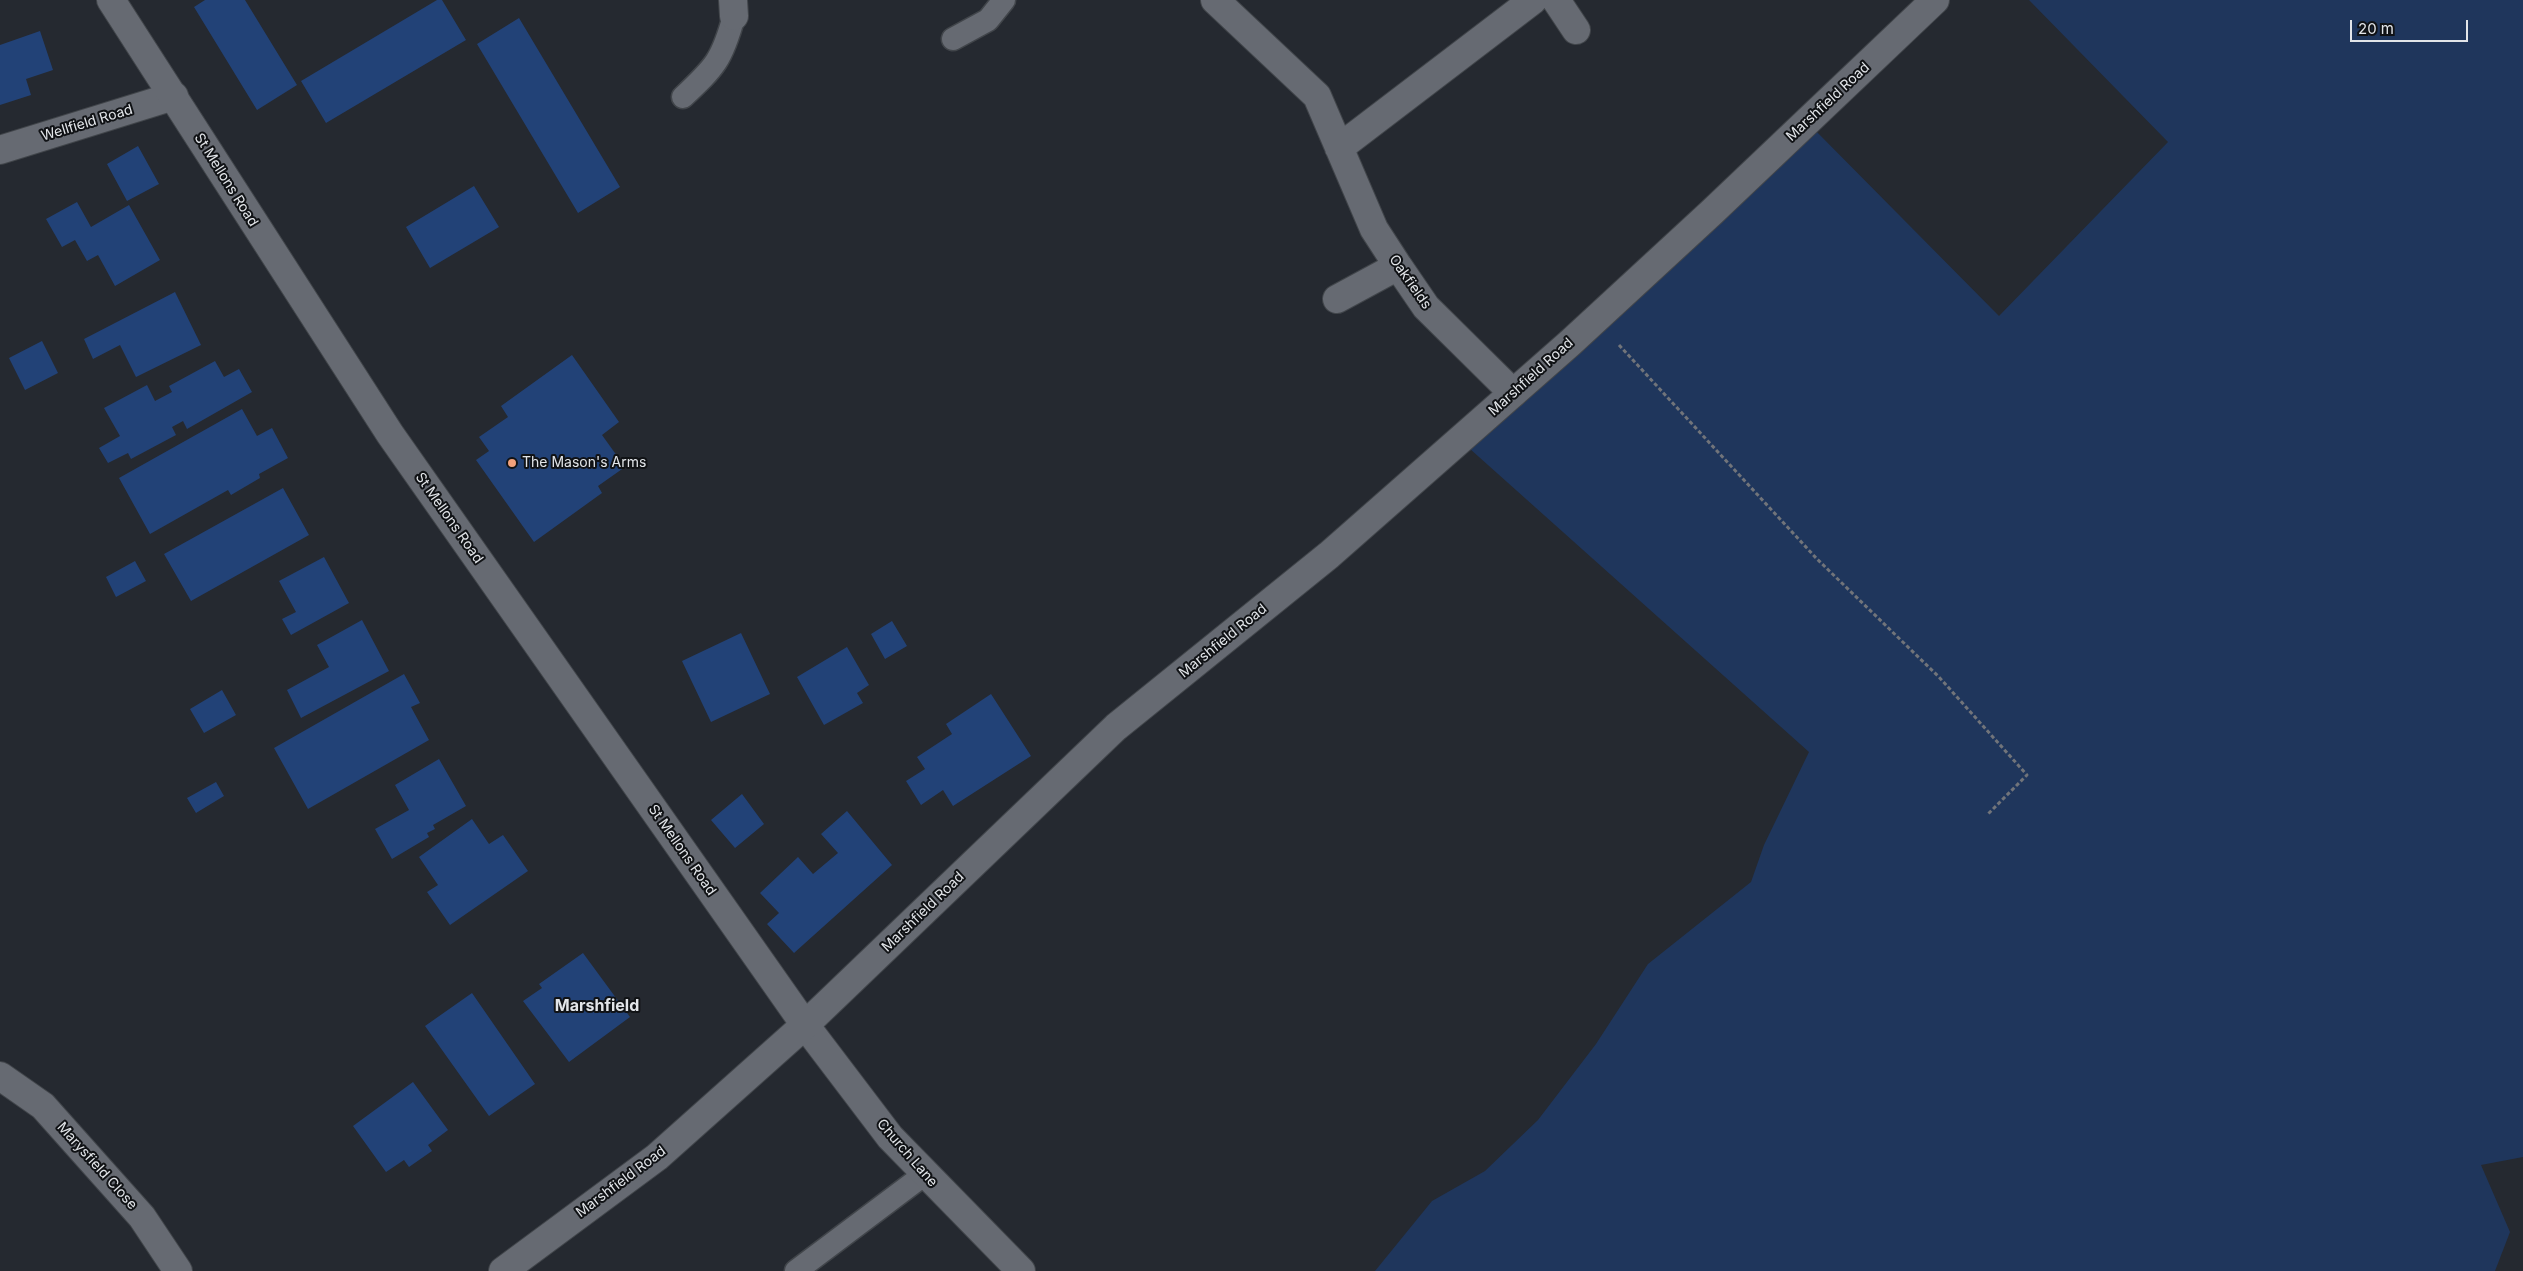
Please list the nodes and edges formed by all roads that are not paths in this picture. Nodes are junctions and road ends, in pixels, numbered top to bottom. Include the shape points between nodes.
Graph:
1 (111, 0) edge
2 (1004, 0) edge
3 (1215, 0) edge
4 (1533, 0) edge
5 (1556, 0) edge
6 (1935, 0) edge
7 (733, 8) edge
8 (1576, 30) dead end
9 (953, 39) dead end
10 (174, 96) junction
11 (683, 98) dead end
12 (1339, 148) junction
13 (0, 150) edge
14 (1398, 266) junction
15 (1337, 299) dead end
16 (1513, 393) junction
17 (806, 1025) junction
18 (0, 1076) edge
19 (925, 1174) junction
20 (178, 1271) edge
21 (503, 1271) edge
22 (796, 1271) edge
23 (1020, 1271) edge

1 - 10 street, St Mellons Road
2 - 9 lane via 988,20
3 - 12 street, Oakfields via 1317,96
4 - 12 street
5 - 8 street
6 - 16 street, Marshfield Road via 1712,212
7 - 11 lane via 725,48 712,70
10 - 13 street, Wellfield Road
10 - 17 street, St Mellons Road via 390,434
12 - 14 street, Oakfields via 1374,229
14 - 15 street
14 - 16 street, Oakfields via 1426,307
16 - 17 street, Marshfield Road via 1330,555 1116,727
17 - 19 street, Church Lane via 890,1136
17 - 21 street, Marshfield Road via 657,1157
18 - 20 street, Marysfield Close via 43,1106 142,1217
19 - 22 lane
19 - 23 street, Church Lane

